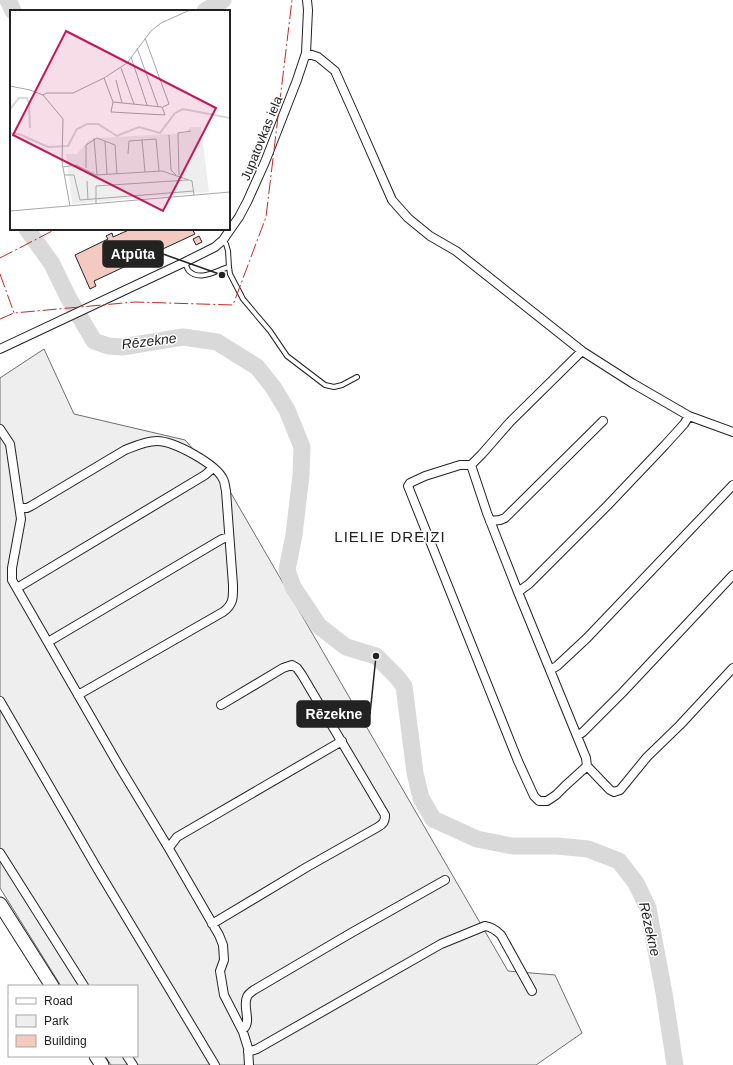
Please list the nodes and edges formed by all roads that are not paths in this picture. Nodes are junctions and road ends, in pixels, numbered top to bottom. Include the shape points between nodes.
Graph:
1 (307, 0) edge
2 (306, 53) junction
3 (230, 230) edge
4 (230, 230) edge
5 (223, 240) junction
6 (185, 262) junction
7 (229, 267) junction
8 (0, 349) edge
9 (582, 351) junction
10 (357, 377) dead end
11 (689, 416) junction
12 (603, 420) dead end
13 (0, 429) edge
14 (733, 432) edge
15 (471, 465) junction
16 (213, 468) junction
17 (733, 485) edge
18 (20, 508) junction
19 (490, 520) junction
20 (229, 537) junction
21 (733, 575) edge
22 (17, 588) junction
23 (518, 592) junction
24 (48, 642) junction
25 (733, 668) edge
26 (550, 670) junction
27 (78, 695) junction
28 (0, 701) edge
29 (221, 705) dead end
30 (577, 736) junction
31 (342, 741) junction
32 (587, 766) junction
33 (168, 847) junction
34 (0, 853) edge
35 (445, 880) dead end
36 (0, 904) edge
37 (212, 924) junction
38 (51, 985) edge
39 (83, 985) edge
40 (532, 991) dead end
41 (242, 1030) junction
42 (248, 1052) junction
43 (216, 1065) edge
44 (249, 1065) edge

1 - 2 street, Jupatovkas iela
2 - 4 street, Jupatovkas iela via 262,169
2 - 9 street via 318,57 335,72 392,200 408,218 430,236 456,251
3 - 5 street, Jupatovkas iela
5 - 6 street, Jupatovkas iela via 215,247
5 - 7 lane via 228,251
6 - 7 lane via 189,270 195,274 214,273
6 - 8 street, Jupatovkas iela
7 - 10 lane via 243,299 287,356 325,385 334,387
9 - 11 street
9 - 15 street via 510,422
11 - 14 street
11 - 23 street via 607,506
12 - 19 street via 505,518
13 - 18 street via 10,444
15 - 19 street
15 - 32 street via 460,465 425,476 408,486 534,796 539,801 547,801 556,796
16 - 18 street via 188,451 172,444 149,442 125,450 31,506
16 - 20 street via 223,479 226,491
16 - 22 street
17 - 26 street via 587,638
18 - 22 street via 21,519 12,568 12,580
19 - 23 street
20 - 24 street
20 - 27 street via 233,597 228,608
21 - 30 street via 622,693
22 - 24 street
23 - 26 street
24 - 27 street
25 - 32 street via 647,757 620,790 610,790
26 - 30 street
27 - 33 street
28 - 43 street via 102,877
29 - 31 street via 292,665 302,675
30 - 32 street
31 - 33 street via 184,833
31 - 37 street via 385,815 383,824
33 - 37 street
34 - 39 street
35 - 41 street via 254,990 245,1002 247,1024
36 - 38 main road
37 - 41 street via 223,945 224,960 220,971 224,995
40 - 42 street via 501,935 490,926 485,926 441,944
41 - 42 street
42 - 44 street

